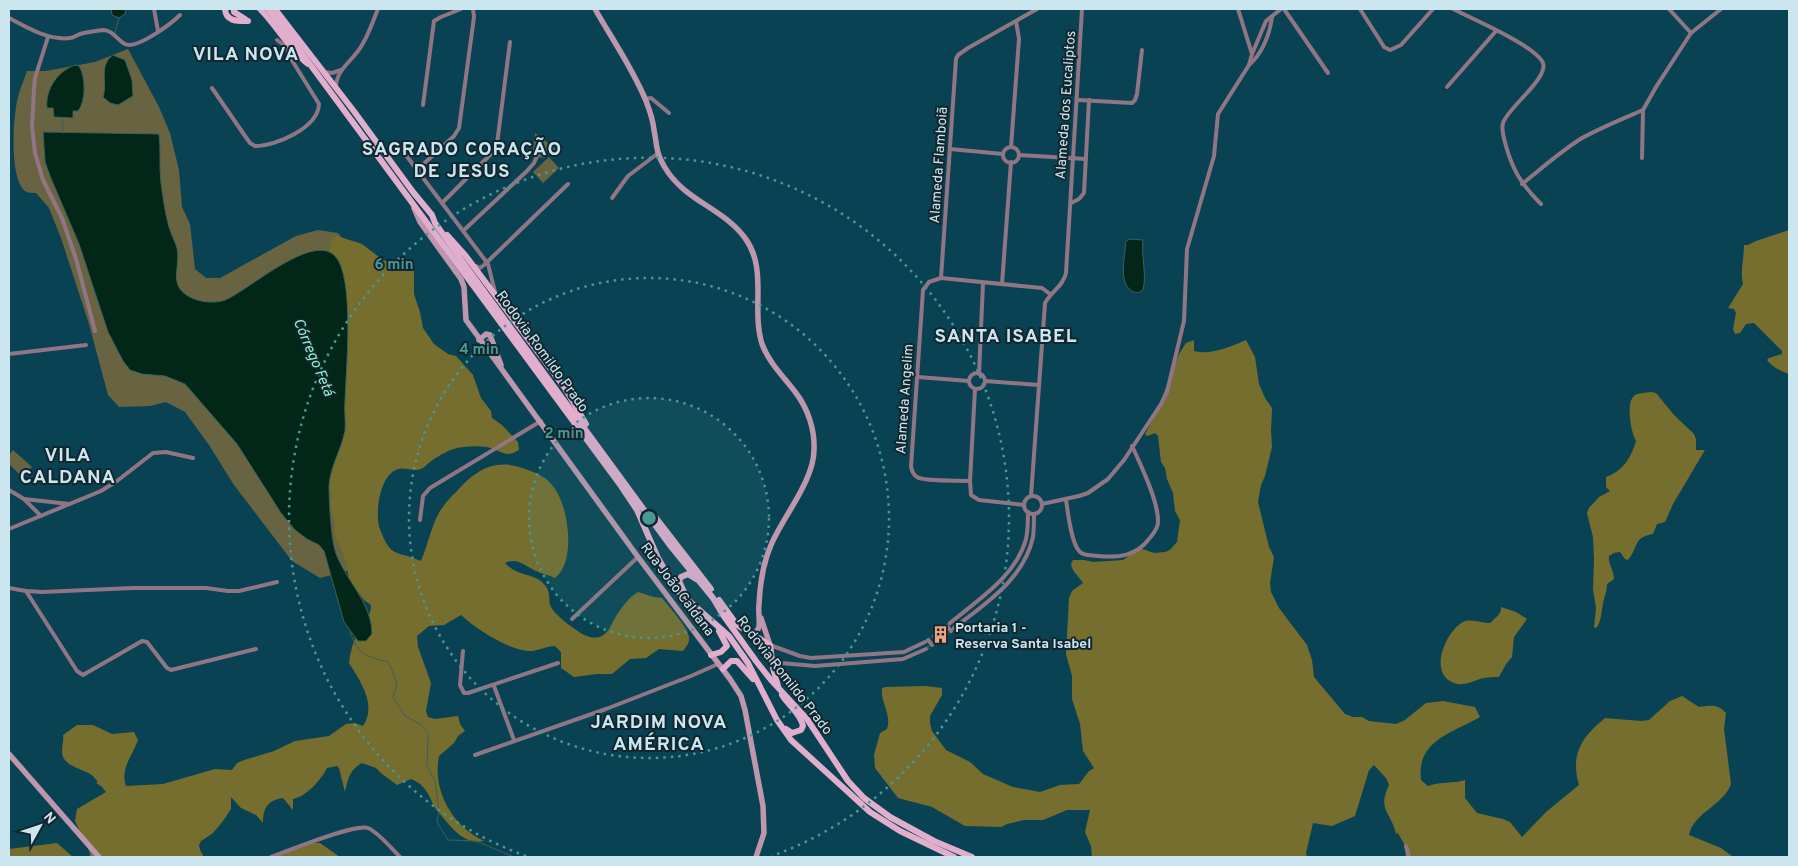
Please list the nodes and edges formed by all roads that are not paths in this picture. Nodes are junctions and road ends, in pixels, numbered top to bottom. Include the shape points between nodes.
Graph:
1 (154, 9) edge
2 (225, 9) edge
3 (234, 9) edge
4 (260, 9) edge
5 (268, 9) edge
6 (378, 9) edge
7 (461, 9) edge
8 (473, 9) edge
9 (595, 9) edge
10 (1037, 9) edge
11 (1082, 9) edge
12 (1238, 9) edge
13 (1283, 9) edge
14 (1360, 9) edge
15 (1433, 9) edge
16 (1453, 9) edge
17 (1669, 9) edge
18 (1721, 9) edge
19 (277, 10) edge
20 (180, 15) dead end
21 (1272, 17) junction
22 (9, 18) edge
23 (1016, 21) junction
24 (158, 31) junction
25 (1496, 31) junction
26 (1691, 33) junction
27 (48, 37) junction
28 (277, 40) dead end
29 (510, 42) dead end
30 (1142, 50) dead end
31 (1252, 54) junction
32 (1258, 58) junction
33 (1249, 65) junction
34 (315, 70) junction
35 (341, 70) junction
36 (1328, 73) dead end
37 (1447, 86) dead end
38 (212, 88) dead end
39 (338, 92) junction
40 (645, 99) junction
41 (1078, 100) junction
42 (1089, 100) junction
43 (424, 105) dead end
44 (1643, 110) junction
45 (669, 113) dead end
46 (399, 146) dead end
47 (1011, 147) junction
48 (950, 149) junction
49 (538, 154) dead end
50 (657, 154) junction
51 (1003, 154) junction
52 (1019, 155) junction
53 (1072, 158) junction
54 (1642, 158) dead end
55 (1086, 159) junction
56 (1011, 162) junction
57 (417, 170) junction
58 (568, 184) dead end
59 (1522, 184) junction
60 (408, 197) junction
61 (612, 198) dead end
62 (442, 202) junction
63 (1070, 203) junction
64 (1541, 204) dead end
65 (432, 214) junction
66 (463, 231) junction
67 (486, 262) junction
68 (472, 264) junction
69 (941, 278) junction
70 (983, 283) junction
71 (1002, 284) junction
72 (1050, 294) junction
73 (496, 297) junction
74 (95, 332) dead end
75 (479, 340) junction
76 (86, 344) dead end
77 (9, 354) edge
78 (503, 372) junction
79 (979, 374) junction
80 (918, 377) junction
81 (969, 381) junction
82 (984, 381) junction
83 (1039, 385) junction
84 (975, 389) junction
85 (541, 421) junction
86 (1132, 446) junction
87 (193, 458) dead end
88 (970, 481) junction
89 (9, 490) edge
90 (1031, 496) junction
91 (24, 499) junction
92 (1066, 500) junction
93 (69, 504) junction
94 (1042, 504) junction
95 (1024, 505) junction
96 (1028, 512) junction
97 (1034, 514) junction
98 (41, 516) junction
99 (420, 520) dead end
100 (9, 528) edge
101 (638, 557) junction
102 (277, 582) dead end
103 (9, 588) edge
104 (26, 592) junction
105 (716, 599) junction
106 (759, 613) junction
107 (572, 619) dead end
108 (714, 622) junction
109 (751, 634) junction
110 (770, 645) junction
111 (932, 646) tunnel mouth
112 (256, 649) dead end
113 (926, 649) tunnel mouth
114 (463, 651) dead end
115 (711, 655) junction
116 (558, 663) dead end
117 (721, 667) junction
118 (773, 668) junction
119 (494, 686) junction
120 (777, 686) junction
121 (775, 714) junction
122 (514, 740) junction
123 (9, 754) edge
124 (474, 755) dead end
125 (1406, 846) dead end
126 (99, 857) edge
127 (271, 857) edge
128 (400, 857) edge
129 (756, 857) edge
130 (954, 857) edge
131 (972, 857) edge
132 (1409, 857) edge

1 - 24 street
2 - 3 main road via 230,19 248,21
4 - 34 main road via 299,58
5 - 34 main road, Rodovia Romildo Prado
6 - 35 street via 362,46
7 - 43 street via 434,21
8 - 57 street via 459,128
9 - 40 street
10 - 23 street
11 - 41 street, Alameda dos Eucaliptos
12 - 31 street
13 - 21 street
13 - 36 street
14 - 15 street via 1381,42 1390,50 1401,44
16 - 25 street
17 - 26 street
18 - 26 street
19 - 35 street via 325,72
19 - 39 main road, Rodovia Romildo Prado
20 - 24 street
21 - 31 street via 1266,21
21 - 32 street
22 - 27 street
23 - 47 street via 1019,39
23 - 48 street, Alameda Flamboiã via 958,55
24 - 27 street via 131,46 106,30 70,38
25 - 37 street
25 - 59 street via 1529,50 1541,59 1544,66 1541,75 1502,126 1510,158
26 - 44 street
27 - 74 street via 34,89 32,126 35,153 76,259
28 - 38 street via 285,46 319,104 317,114 300,131 255,146 244,136
29 - 62 street via 497,144 492,153
30 - 42 street via 1136,100 1132,103
31 - 32 street
31 - 33 street
32 - 33 street
33 - 86 street via 1216,120 1214,156 1187,249 1184,321 1167,392
34 - 60 main road, Rodovia Romildo Prado
35 - 39 street via 336,85
39 - 65 main road, Rodovia Romildo Prado
40 - 45 street via 651,98
40 - 50 street
41 - 42 street
41 - 53 street, Alameda dos Eucaliptos
42 - 55 street, Alameda dos Eucaliptos
44 - 54 street
44 - 59 street via 1580,140
46 - 57 street
47 - 51 street
47 - 52 street
48 - 51 street
48 - 69 street, Alameda Flamboiã
49 - 66 street via 530,167
50 - 61 street via 628,176
50 - 106 street via 679,186 726,218 750,246 758,273 758,331 766,353 796,393 814,437 810,473 770,546
51 - 56 street via 1006,161
52 - 53 street
52 - 56 street via 1016,161
53 - 55 street
53 - 63 street, Alameda dos Eucaliptos
55 - 63 street, Alameda dos Eucaliptos via 1084,193
56 - 71 street
57 - 62 street
58 - 67 street
59 - 64 street
60 - 75 street, Rua João Caldana via 420,222 461,279 466,320
60 - 108 main road, Rodovia Romildo Prado via 631,501 672,584
62 - 66 street
63 - 72 street, Alameda dos Eucaliptos via 1066,276
65 - 68 main road
65 - 105 main road, Rodovia Romildo Prado via 467,268 652,521
66 - 67 street
67 - 68 street via 480,268
67 - 73 street
68 - 73 main road
69 - 70 street
69 - 80 street, Alameda Angelim via 925,285
70 - 71 street
70 - 79 street
71 - 72 street via 1042,288
72 - 83 street via 1045,303
73 - 105 main road via 564,388 594,436 703,577
75 - 78 street, Rua João Caldana
75 - 78 street via 486,334 490,335
76 - 77 street
78 - 85 street, Rua João Caldana
79 - 81 street
79 - 82 street
80 - 81 street
80 - 88 street, Alameda Angelim via 912,472 922,479
81 - 84 street
82 - 83 street
82 - 84 street via 982,387
83 - 90 street
84 - 88 street
85 - 99 street via 430,488 423,496
85 - 101 street, Rua João Caldana
86 - 92 street via 1108,479 1088,492
86 - 92 street via 1148,482 1158,522 1156,530 1136,552 1106,557 1085,555 1079,551 1074,542
87 - 93 street via 166,452 153,453 101,491
88 - 95 street via 970,492 976,498
89 - 91 street
90 - 94 street via 1039,498
90 - 95 street
91 - 93 street
91 - 98 street
92 - 94 street
93 - 98 street
94 - 97 street
95 - 96 street
96 - 97 street
96 - 97 street via 1026,538 1016,561 995,586 949,625 953,630 1000,591 1022,564 1033,535
98 - 100 street
101 - 107 street
101 - 115 street, Rua João Caldana
102 - 104 street via 239,591 133,588
103 - 104 street
104 - 112 street via 77,671 83,675 142,641 147,642 171,670
105 - 108 main road via 694,577 684,574 679,578 686,594
105 - 109 main road via 737,625
105 - 120 main road, Rodovia Romildo Prado via 723,615
106 - 109 street via 758,629
106 - 110 street
108 - 115 main road via 727,646 718,654
108 - 121 main road, Rodovia Romildo Prado via 729,636 748,663
109 - 110 main road
110 - 111 street via 811,658 904,652 927,641
110 - 118 main road
113 - 118 street via 903,659 815,666 781,663
114 - 119 street via 460,685 464,693
115 - 117 street, Rua João Caldana
116 - 119 street
117 - 121 main road via 739,662
117 - 122 street
117 - 129 street, Rua João Caldana via 736,688 745,710 763,806 764,833
118 - 120 main road
119 - 122 street
120 - 121 main road via 803,726 797,732 789,732
120 - 131 main road, Rodovia Romildo Prado via 807,719 842,775 864,798 908,828
121 - 130 main road, Rodovia Romildo Prado via 797,747 864,807 900,832
122 - 124 street
123 - 126 street
125 - 132 street
127 - 128 street via 362,827 372,830

